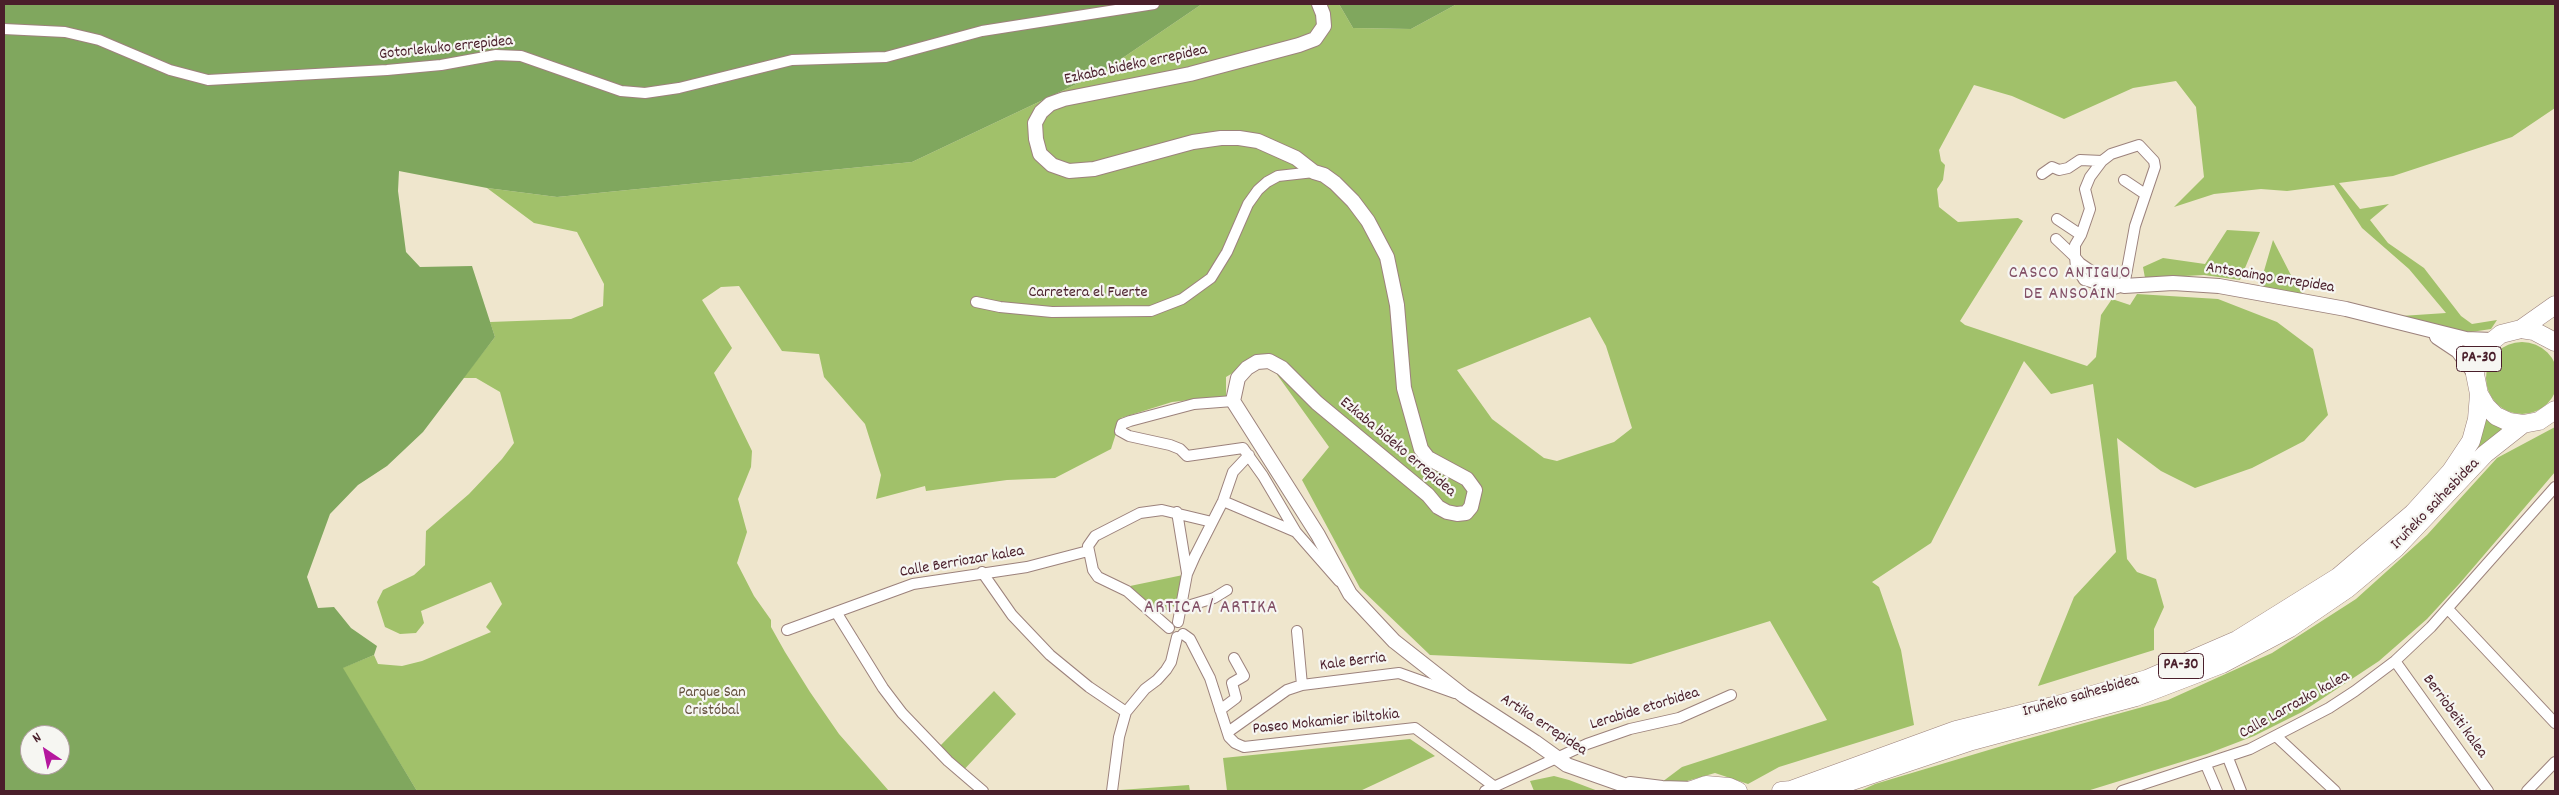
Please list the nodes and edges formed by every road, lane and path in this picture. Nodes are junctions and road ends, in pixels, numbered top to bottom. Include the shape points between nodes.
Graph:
1 (1154, 4) edge
2 (1319, 4) edge
3 (4, 29) edge
4 (2102, 161) junction
5 (1314, 172) junction
6 (2042, 174) dead end
7 (2124, 180) dead end
8 (2145, 194) junction
9 (2057, 219) dead end
10 (2081, 235) junction
11 (2056, 239) dead end
12 (2075, 257) junction
13 (2124, 286) junction
14 (976, 302) dead end
15 (2555, 304) edge
16 (2409, 324) junction
17 (2521, 329) junction
18 (2492, 340) junction
19 (2555, 342) edge
20 (2476, 374) junction
21 (2479, 394) junction
22 (1234, 401) junction
23 (2555, 410) edge
24 (2523, 424) junction
25 (1249, 455) junction
26 (2555, 487) edge
27 (1223, 501) junction
28 (1177, 512) junction
29 (1212, 522) junction
30 (1296, 532) junction
31 (1088, 551) junction
32 (982, 572) junction
33 (1187, 574) junction
34 (1345, 586) junction
35 (1227, 590) dead end
36 (1180, 608) junction
37 (2448, 609) junction
38 (836, 612) junction
39 (1178, 622) junction
40 (1169, 628) junction
41 (787, 630) dead end
42 (1297, 631) dead end
43 (1180, 636) junction
44 (1234, 658) dead end
45 (2395, 661) junction
46 (1302, 685) junction
47 (1464, 696) junction
48 (1731, 696) dead end
49 (1220, 710) junction
50 (1126, 712) junction
51 (2555, 723) edge
52 (1228, 732) junction
53 (2276, 736) junction
54 (1558, 758) junction
55 (2228, 758) junction
56 (2555, 762) edge
57 (2206, 765) junction
58 (1605, 780) junction
59 (1843, 787) edge
60 (1490, 789) edge
61 (1692, 790) edge
62 (983, 791) edge
63 (1112, 791) edge
64 (1641, 791) edge
65 (1738, 791) edge
66 (1781, 791) edge
67 (1822, 791) edge
68 (2122, 791) edge
69 (2217, 791) edge
70 (2241, 791) edge
71 (2335, 791) edge
72 (2488, 791) edge
73 (2527, 791) edge

1 - 3 street, Gotorlekuko errepidea via 982,31 886,57 792,60 679,88 645,93 621,91 521,56 496,56 441,66 208,80 170,70 99,40 65,32
2 - 5 street, Ezkaba bideko errepidea via 1324,26 1315,39 1190,74 1064,99 1050,104 1035,124 1040,154 1052,165 1070,172 1221,138 1258,141 1296,158
4 - 6 street via 2080,160 2068,168 2059,170 2052,167
4 - 8 street via 2119,149 2139,145 2154,161 2155,167
4 - 10 street via 2085,189 2090,209
5 - 14 street, Carretera el Fuerte via 1278,176 1267,182 1248,204 1227,252 1211,278 1182,299 1151,311 1052,312
5 - 22 street, Ezkaba bideko errepidea via 1329,179 1353,200 1387,257 1396,304 1404,388 1416,436 1428,458 1467,479 1475,490 1471,507 1466,513 1457,514 1438,507 1428,495 1317,403 1282,368 1270,361 1257,362 1243,373 1234,390
7 - 8 street
8 - 13 street via 2135,226
9 - 10 street
10 - 12 street
11 - 12 street
12 - 13 street via 2093,272
13 - 16 street, Antsoaingo errepidea via 2219,286
15 - 17 highway, PA-30
16 - 18 street, Antsoaingo errepidea via 2466,339
16 - 20 street, Antsoaingo errepidea via 2444,340 2458,351
17 - 18 highway, PA-30
17 - 19 highway via 2534,331
18 - 20 highway, PA-30 via 2480,356
20 - 21 highway, PA-30
21 - 24 highway, PA-30 via 2496,416
21 - 66 highway, Iruñeko saihesbidea / PA-30 via 2471,441 2451,471 2413,513 2338,577 2238,640 2148,679 1956,730
22 - 25 street via 1194,404 1122,424 1120,431 1180,449 1187,456 1234,448 1243,448
22 - 34 street via 1318,535
23 - 24 highway, PA-30 via 2539,421
24 - 59 highway, Iruñeko saihesbidea / PA-30 via 2485,454 2396,548 2347,589 2290,628 2230,660 2177,683 1972,741
25 - 27 street via 1233,472
25 - 30 street
26 - 37 street, Calle Larrazko kalea
27 - 29 street
27 - 30 street
28 - 29 street
28 - 31 street via 1140,513 1095,536
28 - 33 street
29 - 33 street
30 - 34 street
31 - 32 street, Calle Berriozar kalea via 1027,567
31 - 40 street via 1098,577 1127,591
32 - 38 street, Calle Berriozar kalea via 912,584
32 - 50 street via 1012,615 1050,655
33 - 36 street
34 - 47 street via 1394,641
35 - 36 street via 1214,598
36 - 39 street
37 - 45 street, Calle Larrazko kalea
37 - 51 street
38 - 41 street, Calle Berriozar kalea
38 - 62 street via 902,713 948,762
39 - 40 street
39 - 43 street via 1184,627
40 - 43 street via 1171,634
42 - 46 street, Kale Berria
43 - 49 street via 1190,639 1210,678
43 - 50 street via 1166,670
44 - 49 street via 1244,676 1232,683 1236,698
45 - 53 street, Calle Larrazko kalea via 2329,708
45 - 72 street, Berriobeiti kalea
46 - 47 street, Kale Berria via 1399,673
46 - 52 street, Kale Berria via 1287,690
47 - 54 street, Artika errepidea
48 - 54 street, Lerabide etorbidea via 1679,718 1630,729
49 - 52 street
50 - 63 street
52 - 60 street, Paseo Mokamier ibiltokia via 1234,743 1244,747 1415,728
53 - 55 street, Calle Larrazko kalea
53 - 71 street
54 - 58 street, Artika errepidea via 1580,772
54 - 60 street, Lerabide etorbidea
55 - 57 street, Calle Larrazko kalea
55 - 70 street
56 - 73 street
57 - 68 street, Calle Larrazko kalea
57 - 69 street
58 - 61 street, Artika errepidea
58 - 64 street, Artika errepidea
59 - 67 highway, Iruñeko saihesbidea / PA-30
61 - 65 highway via 1718,785

